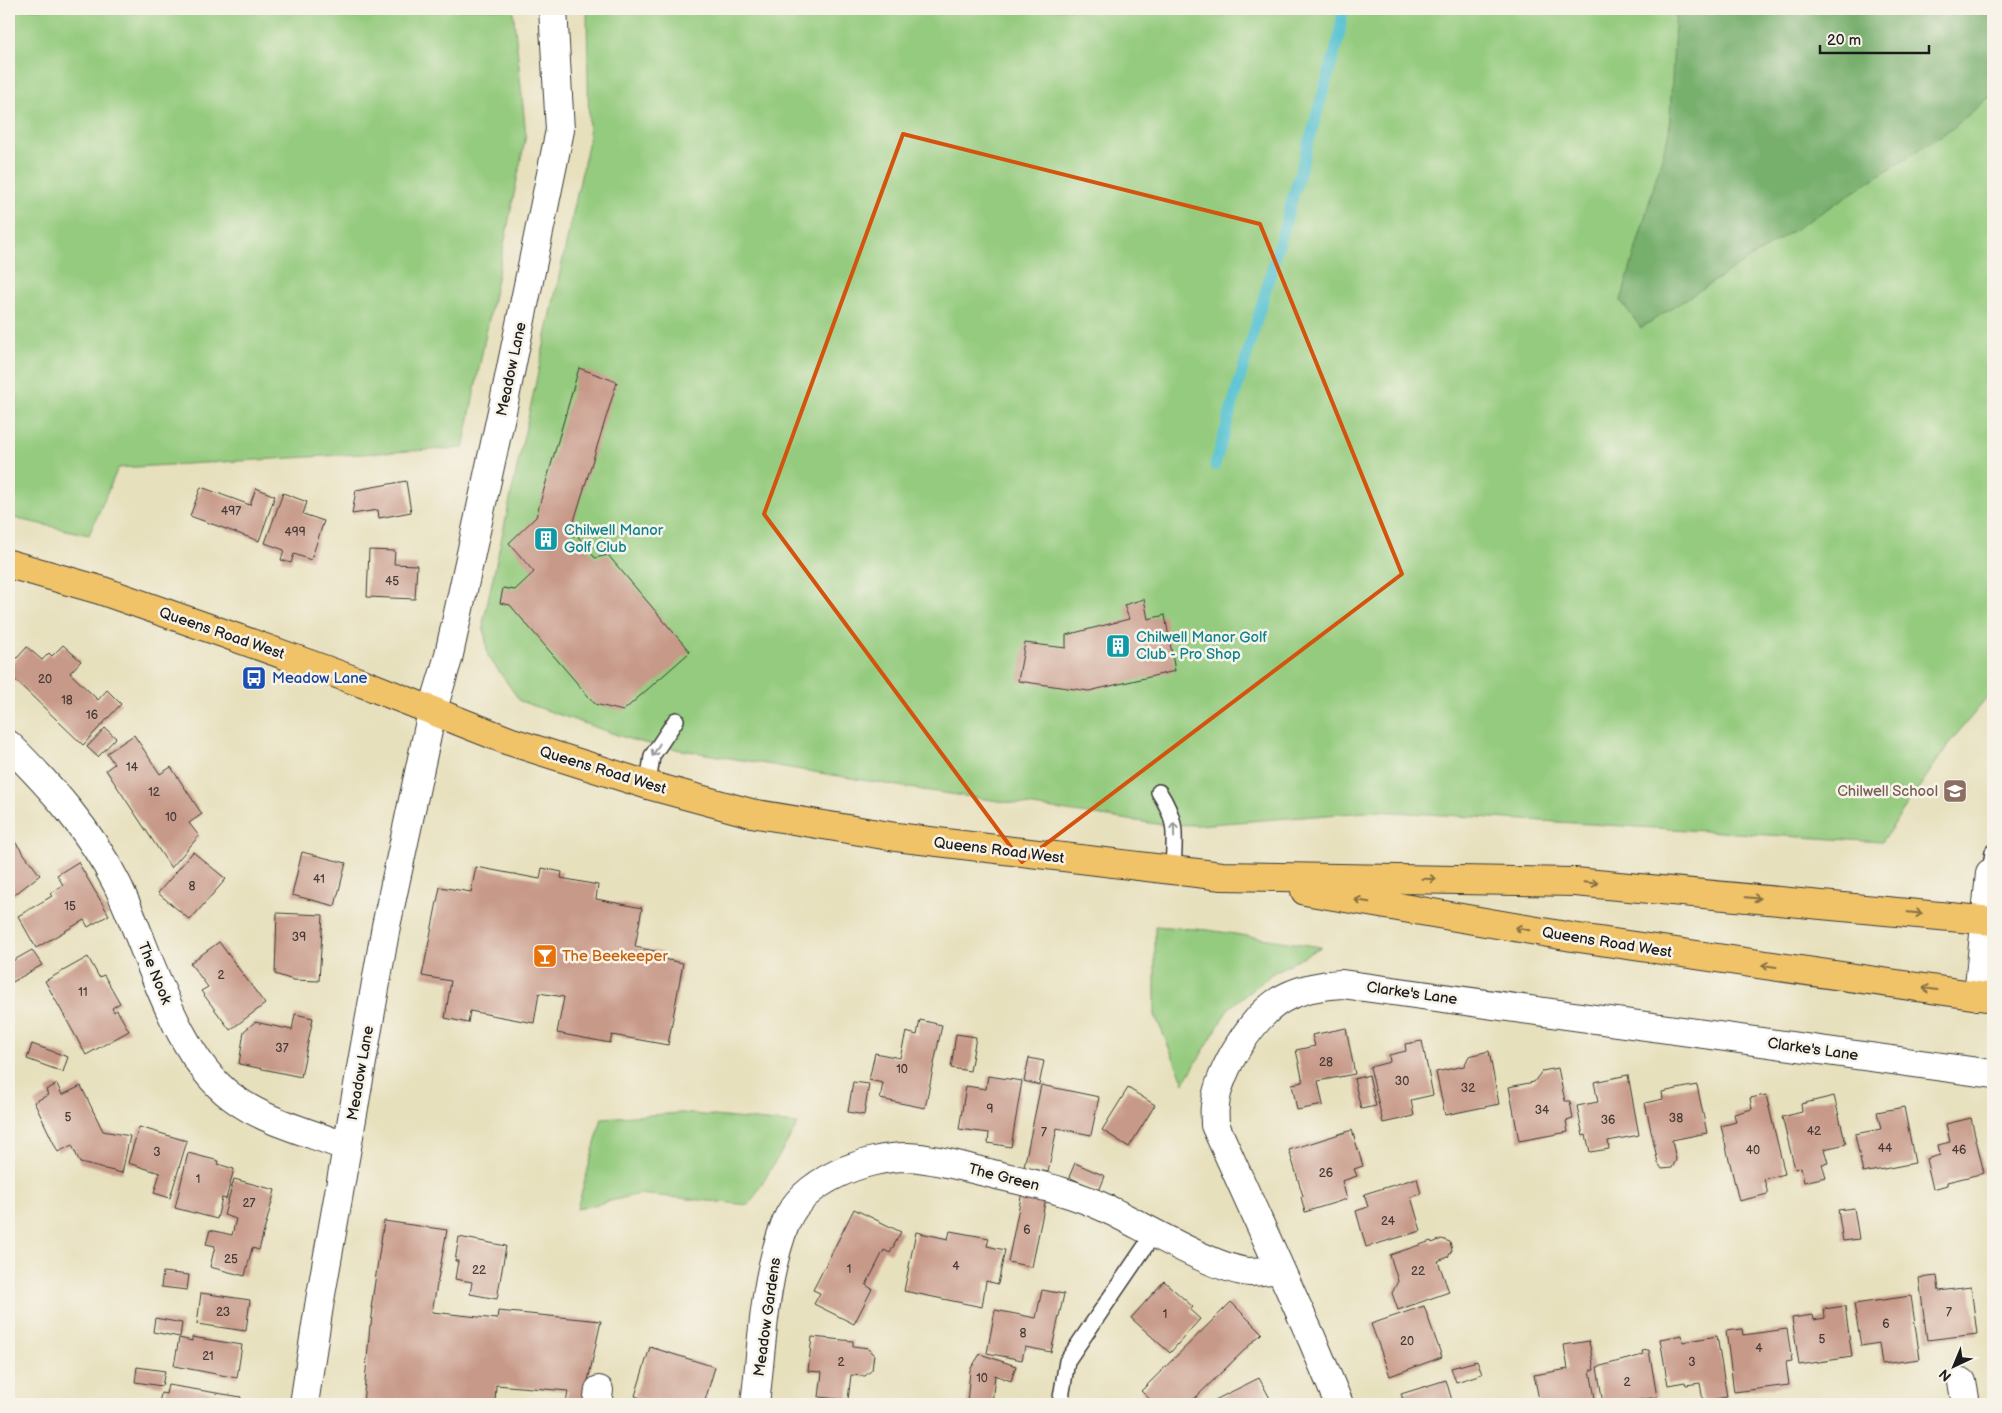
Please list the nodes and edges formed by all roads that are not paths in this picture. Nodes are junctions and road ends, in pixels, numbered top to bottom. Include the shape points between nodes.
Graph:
1 (553, 9) edge
2 (9, 564) edge
3 (432, 712) junction
4 (676, 720) dead end
5 (9, 745) edge
6 (648, 785) junction
7 (1159, 792) dead end
8 (1991, 862) edge
9 (1173, 872) junction
10 (1222, 876) junction
11 (1989, 920) edge
12 (1986, 997) edge
13 (1993, 1074) edge
14 (346, 1147) junction
15 (846, 1169) joint
16 (1155, 1232) junction
17 (1280, 1269) junction
18 (304, 1404) edge
19 (755, 1404) edge
20 (1060, 1404) edge
21 (1339, 1404) edge

1 - 3 street, Meadow Lane via 560,130 448,659
2 - 3 main road, Queens Road West via 100,590 362,683
3 - 6 main road, Queens Road West via 509,742
3 - 14 street, Meadow Lane via 386,926
4 -> 6 lane via 652,756
5 - 14 street, The Nook via 49,786 97,848 135,925 179,1032 209,1077 253,1111
6 - 9 main road, Queens Road West via 751,813 896,837
9 -> 7 lane via 1175,826 1169,807
8 - 11 street
9 - 10 main road, Queens Road West
10 -> 11 main road, Queens Road West via 1575,882
12 -> 10 main road, Queens Road West via 1572,937
11 - 12 street
13 - 17 street, Clarke's Lane via 1342,984 1317,986 1271,1006 1246,1033 1230,1062 1214,1104 1215,1125
14 - 18 street, Meadow Lane
15 - 16 street, The Green via 868,1162 909,1157 960,1166 1067,1192
15 - 19 street, Meadow Gardens via 816,1187 787,1220 774,1260
16 - 17 street, The Green via 1203,1257 1235,1269 1250,1272
16 - 20 lane via 1067,1361
17 - 21 street, Clarke's Lane

